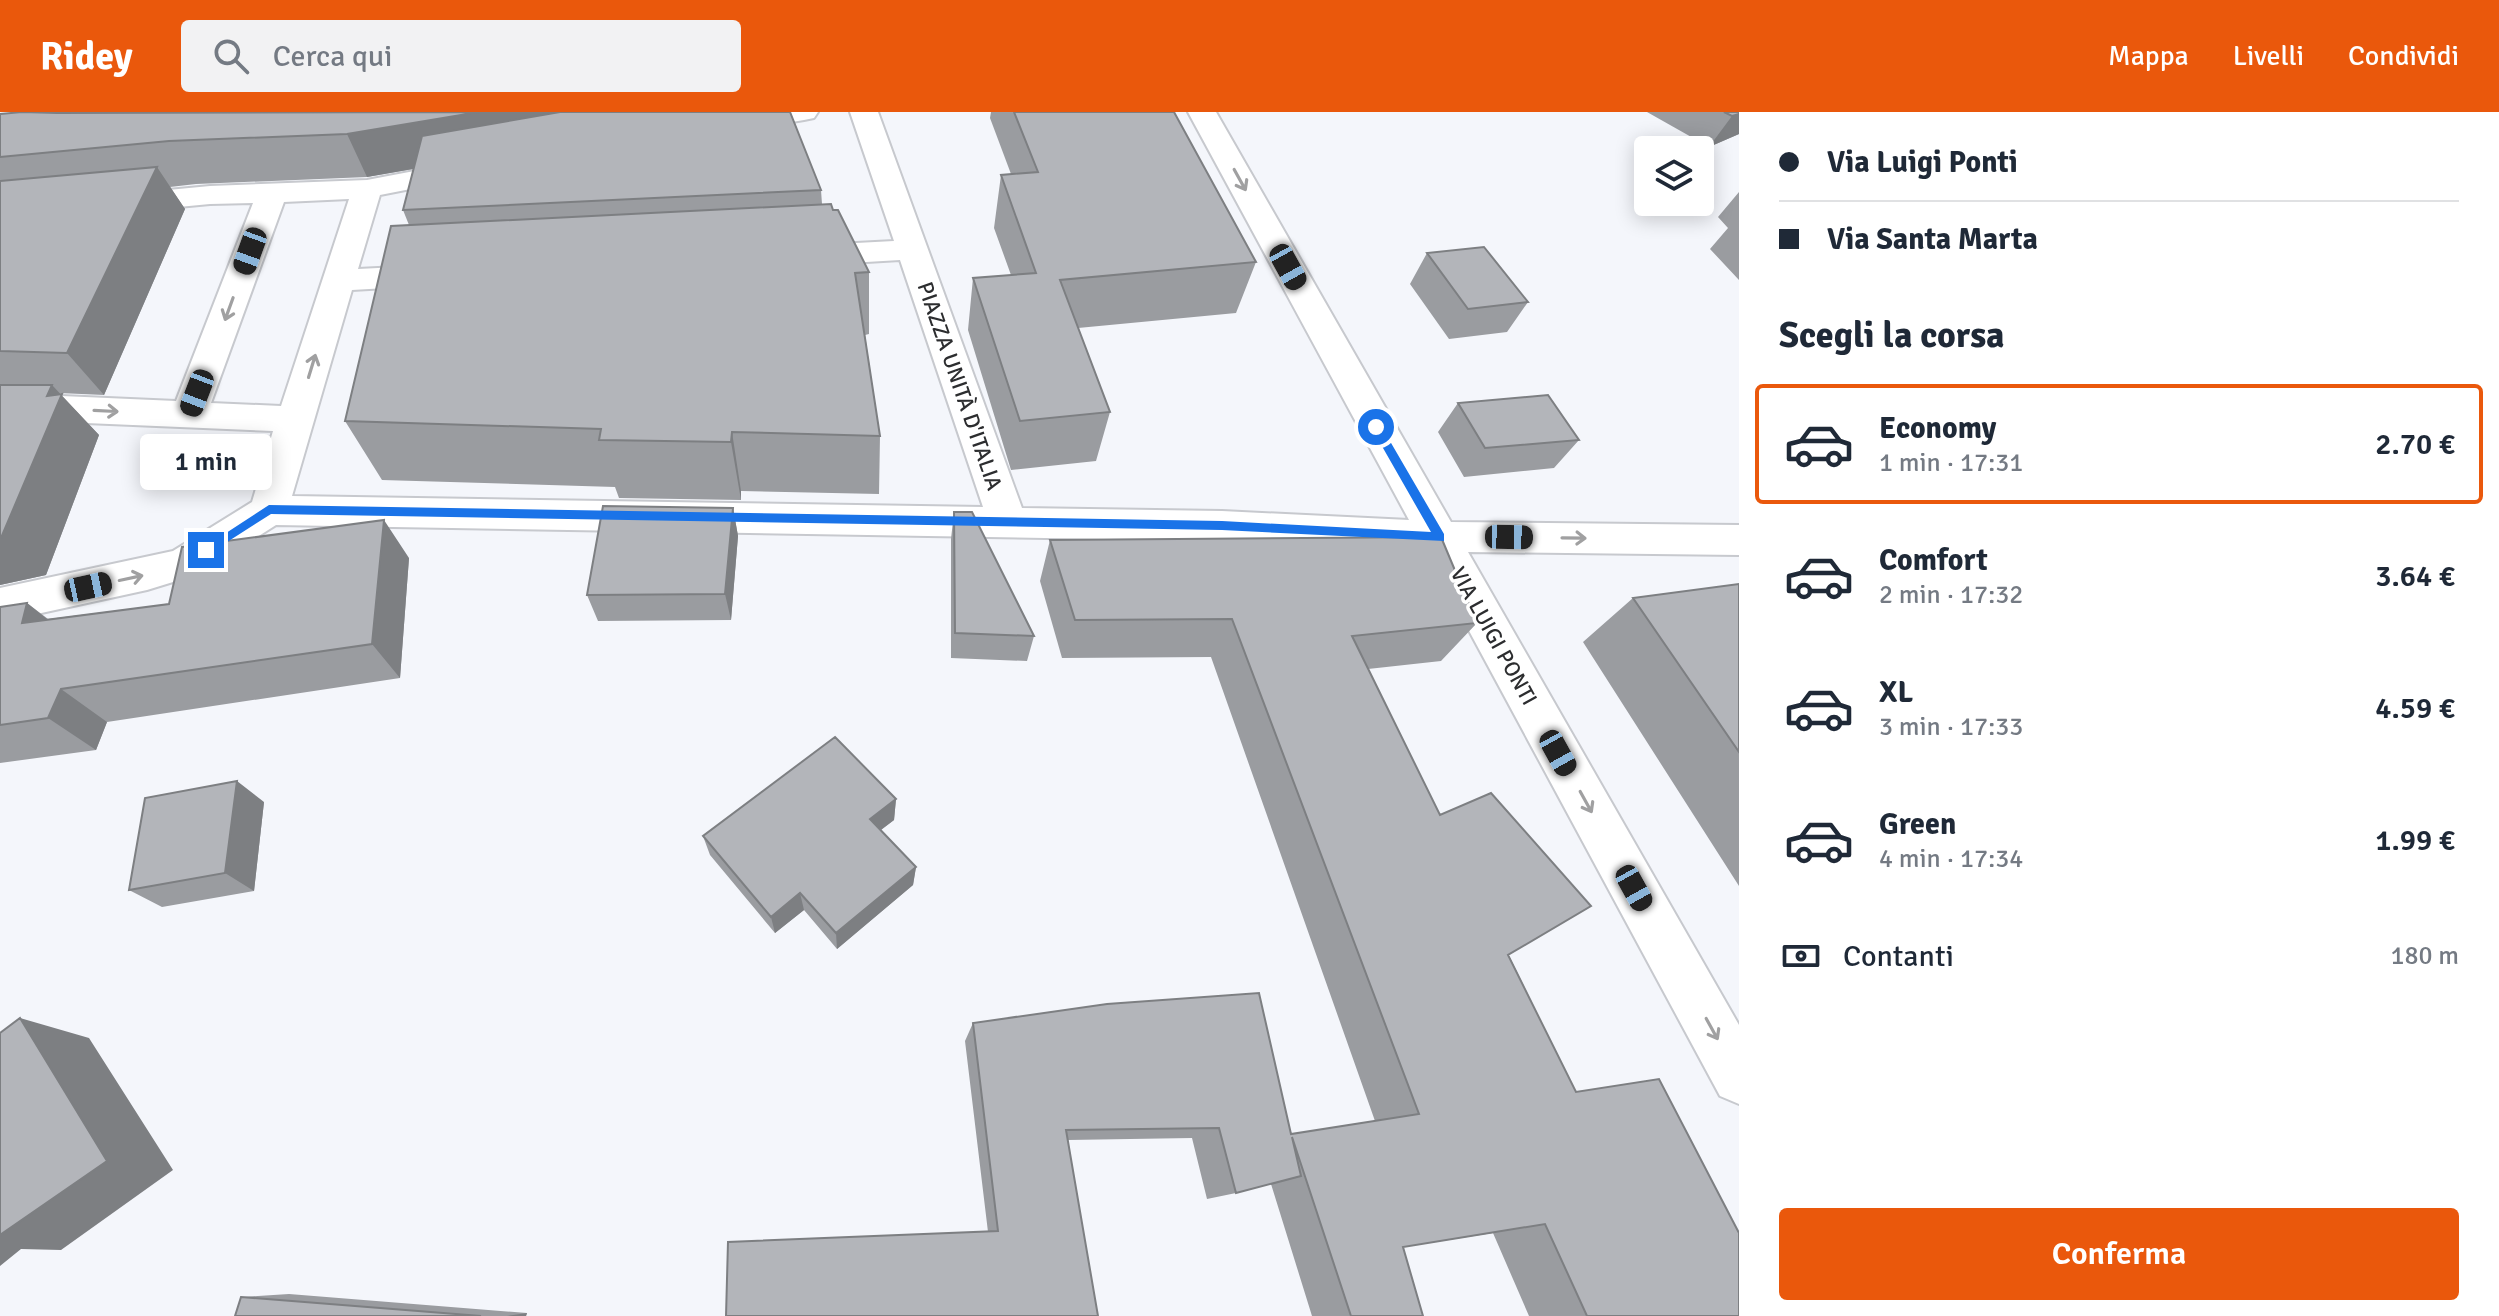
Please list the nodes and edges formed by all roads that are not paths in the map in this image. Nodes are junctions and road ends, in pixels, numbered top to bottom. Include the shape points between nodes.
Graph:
1 (804, 112) edge
2 (864, 112) edge
3 (1202, 112) edge
4 (700, 129) edge
5 (491, 166) edge
6 (367, 189) junction
7 (272, 194) junction
8 (0, 215) edge
9 (912, 250) junction
10 (769, 257) edge
11 (466, 273) edge
12 (339, 280) junction
13 (0, 410) edge
14 (189, 415) junction
15 (295, 419) junction
16 (269, 510) junction
17 (1008, 523) junction
18 (1440, 537) junction
19 (1739, 540) edge
20 (0, 605) edge
21 (1739, 1077) edge

1 - 4 street
2 - 9 street, PIAZZA UNITÀ D'ITALIA
3 -> 18 street, VIA LUIGI PONTI
5 - 6 street
6 - 7 street
6 - 12 street
7 - 8 street
7 -> 14 street
9 - 10 street
9 - 17 street, PIAZZA UNITÀ D'ITALIA
11 - 12 street
15 -> 12 street
13 -> 14 street
14 - 15 street
15 - 16 street
16 - 17 street
20 -> 16 street via 185,563
17 - 18 street
18 -> 19 street
18 -> 21 street, VIA LUIGI PONTI

